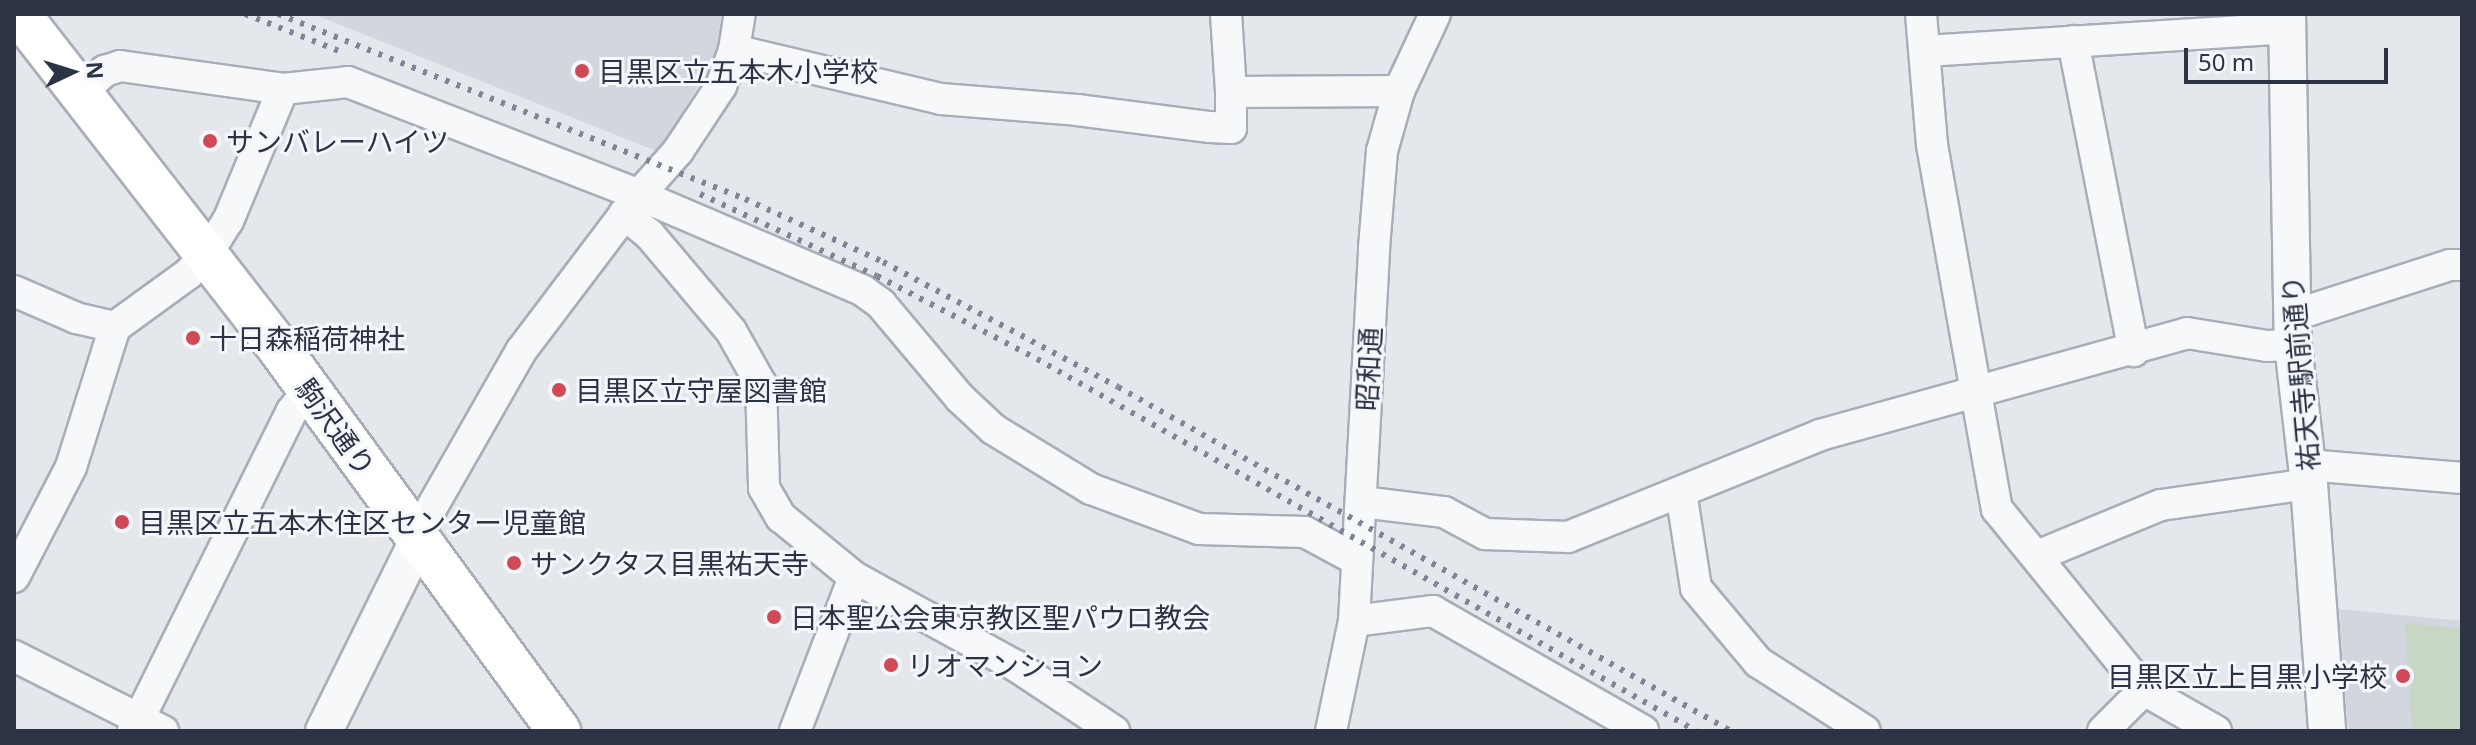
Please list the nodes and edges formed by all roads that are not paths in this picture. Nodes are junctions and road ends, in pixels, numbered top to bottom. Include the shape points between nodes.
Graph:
1 (19, 14) edge
2 (740, 14) edge
3 (1226, 14) edge
4 (1435, 14) edge
5 (1921, 14) edge
6 (2287, 21) edge
7 (2073, 41) junction
8 (734, 50) junction
9 (1925, 51) junction
10 (283, 89) junction
11 (1399, 91) junction
12 (1231, 92) junction
13 (81, 93) junction
14 (632, 205) junction
15 (207, 254) junction
16 (2462, 265) edge
17 (14, 291) edge
18 (115, 327) junction
19 (2292, 329) junction
20 (2134, 351) junction
21 (309, 389) junction
22 (1978, 391) junction
23 (2308, 475) junction
24 (2462, 478) edge
25 (1681, 492) junction
26 (1362, 502) junction
27 (418, 541) junction
28 (2037, 556) junction
29 (1357, 560) junction
30 (14, 577) edge
31 (854, 577) junction
32 (1354, 621) junction
33 (14, 656) edge
34 (2144, 690) junction
35 (145, 727) edge
36 (324, 731) edge
37 (559, 731) edge
38 (795, 731) edge
39 (1114, 731) edge
40 (1331, 731) edge
41 (1643, 731) edge
42 (1865, 731) edge
43 (2103, 731) edge
44 (2216, 731) edge
45 (2327, 731) edge

1 - 13 main road, 駒沢通り
2 - 8 street
3 - 12 street
4 - 11 street, 昭和通
5 - 9 street
6 - 7 street
6 - 19 street, 祐天寺駅前通り
7 - 9 street
7 - 20 street
8 - 12 street via 941,99 1210,127 1231,128
8 - 14 street via 721,86 678,151
9 - 22 street via 1932,145
10 - 13 street via 120,66 105,71
10 - 14 street via 348,82
10 - 15 street via 228,221
11 - 12 street
11 - 26 street, 昭和通 via 1382,151 1376,212
13 - 15 main road, 駒沢通り
14 - 27 street via 521,351 428,514
14 - 29 street via 862,290 881,304 993,429 1091,489 1199,529 1305,532
14 - 31 street via 649,234 731,331 761,384 764,488 781,517
15 - 18 street
15 - 21 main road, 駒沢通り
16 - 19 street via 2310,310
17 - 18 street via 76,318
18 - 30 street via 71,467
19 - 20 street via 2267,346 2187,333
19 - 23 street, 祐天寺駅前通り
20 - 22 street
21 - 27 main road, 駒沢通り
21 - 35 street via 292,411
22 - 25 street via 1820,435
22 - 28 street via 1997,509
23 - 24 street
23 - 28 street via 2161,505
23 - 45 street, 祐天寺駅前通り
25 - 26 street via 1594,529 1542,538 1485,534 1444,512
25 - 42 street via 1696,588 1758,662
26 - 29 street, 昭和通
27 - 36 street
27 - 37 main road, 駒沢通り
28 - 34 street
29 - 32 street, 昭和通
31 - 38 street
31 - 39 street via 1016,666
32 - 40 street, 昭和通
32 - 41 street via 1433,611
33 - 35 street
34 - 43 street
34 - 44 street

